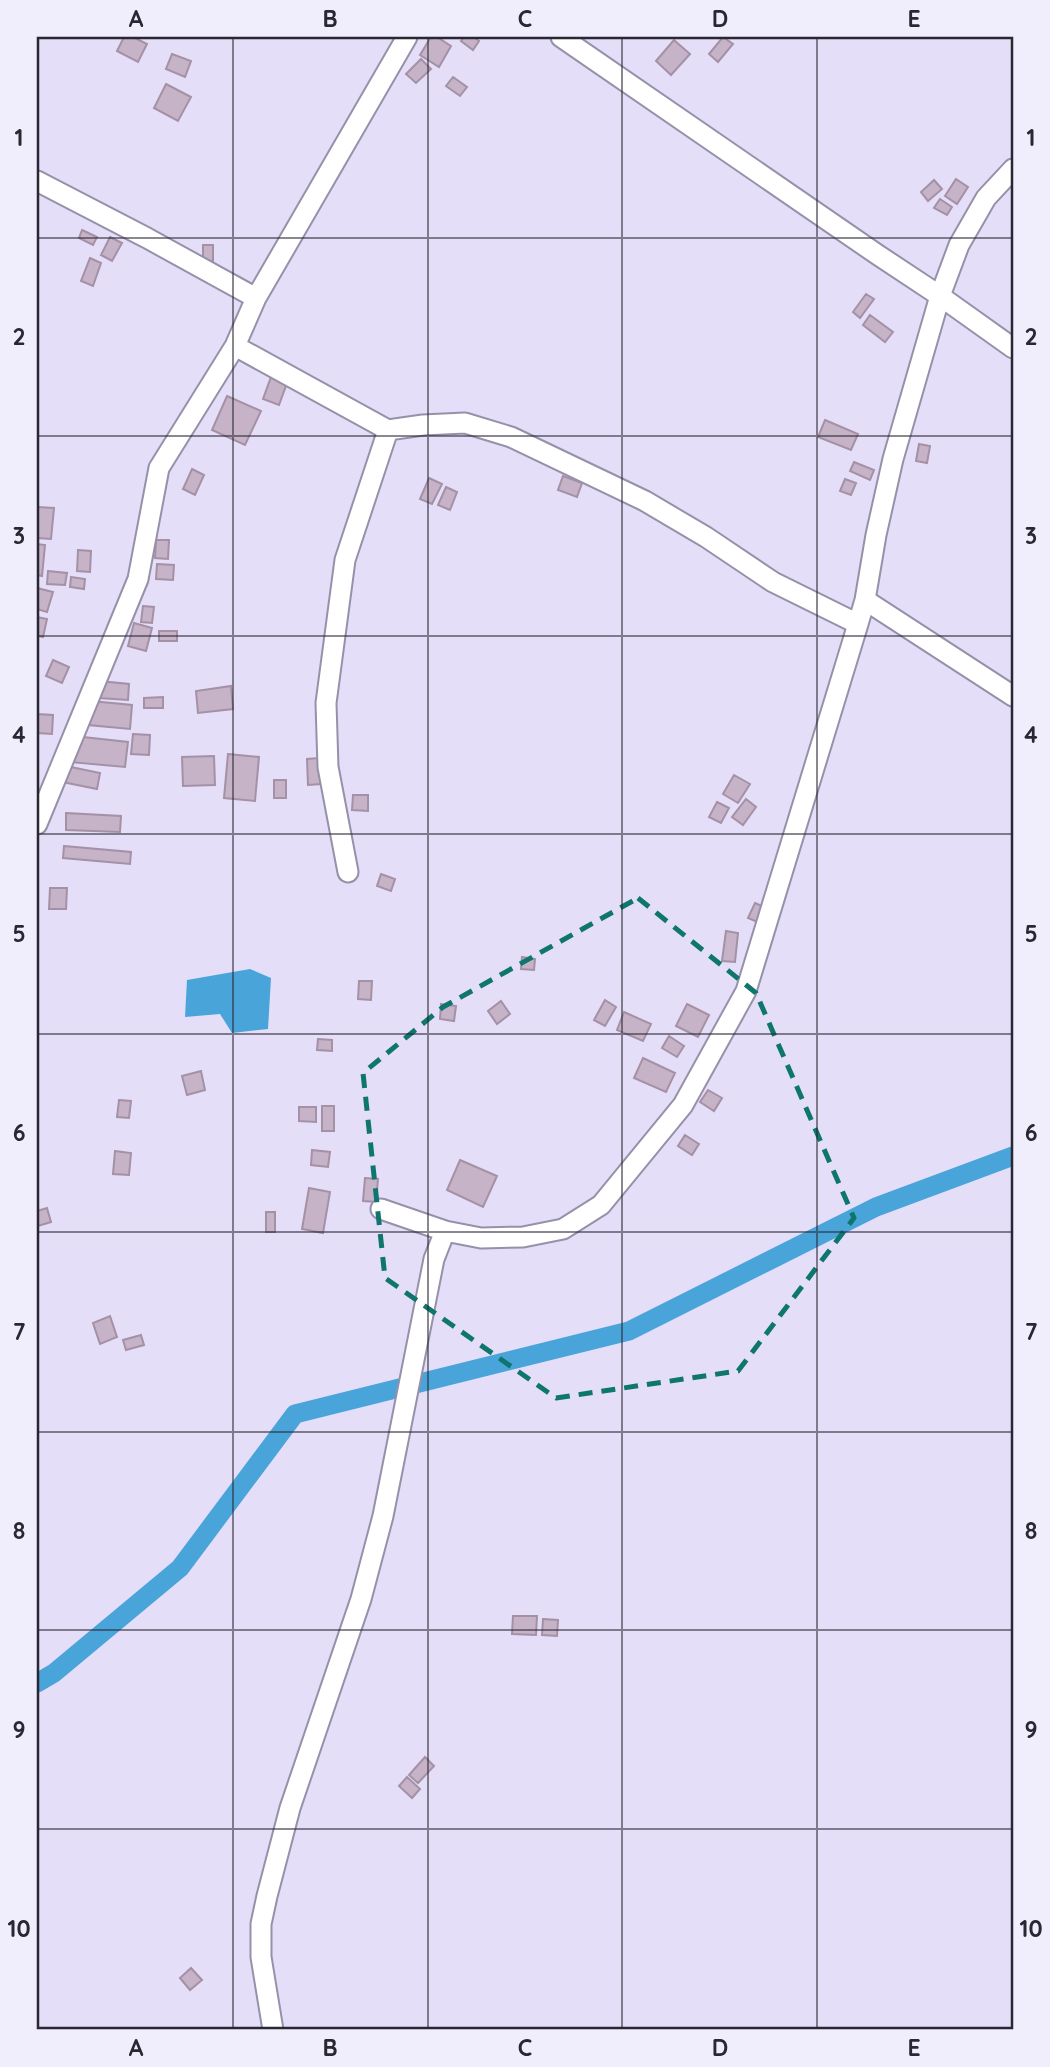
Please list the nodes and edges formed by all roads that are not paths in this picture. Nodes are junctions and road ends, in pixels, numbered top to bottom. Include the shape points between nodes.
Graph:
1 (407, 37) edge
2 (561, 37) edge
3 (1013, 169) edge
4 (37, 181) edge
5 (940, 296) junction
6 (256, 298) junction
7 (234, 346) junction
8 (1013, 348) edge
9 (388, 430) junction
10 (865, 600) junction
11 (858, 624) junction
12 (1013, 696) edge
13 (37, 824) edge
14 (348, 872) dead end
15 (382, 1209) dead end
16 (445, 1231) junction
17 (274, 2030) edge

1 - 6 street
2 - 5 street
3 - 5 street via 986,198 959,244
4 - 6 street
5 - 8 street
5 - 10 street via 893,459
6 - 7 street
7 - 9 street
7 - 13 street via 159,468 138,579
9 - 11 street via 465,422 511,437 645,501 773,582
9 - 14 street via 345,560 326,703 328,767
10 - 11 street
10 - 12 street
11 - 16 street via 746,991 683,1105 601,1205 563,1229 523,1237 481,1238
15 - 16 street
16 - 17 street via 434,1259 383,1516 361,1599 290,1808 261,1924 261,1957

